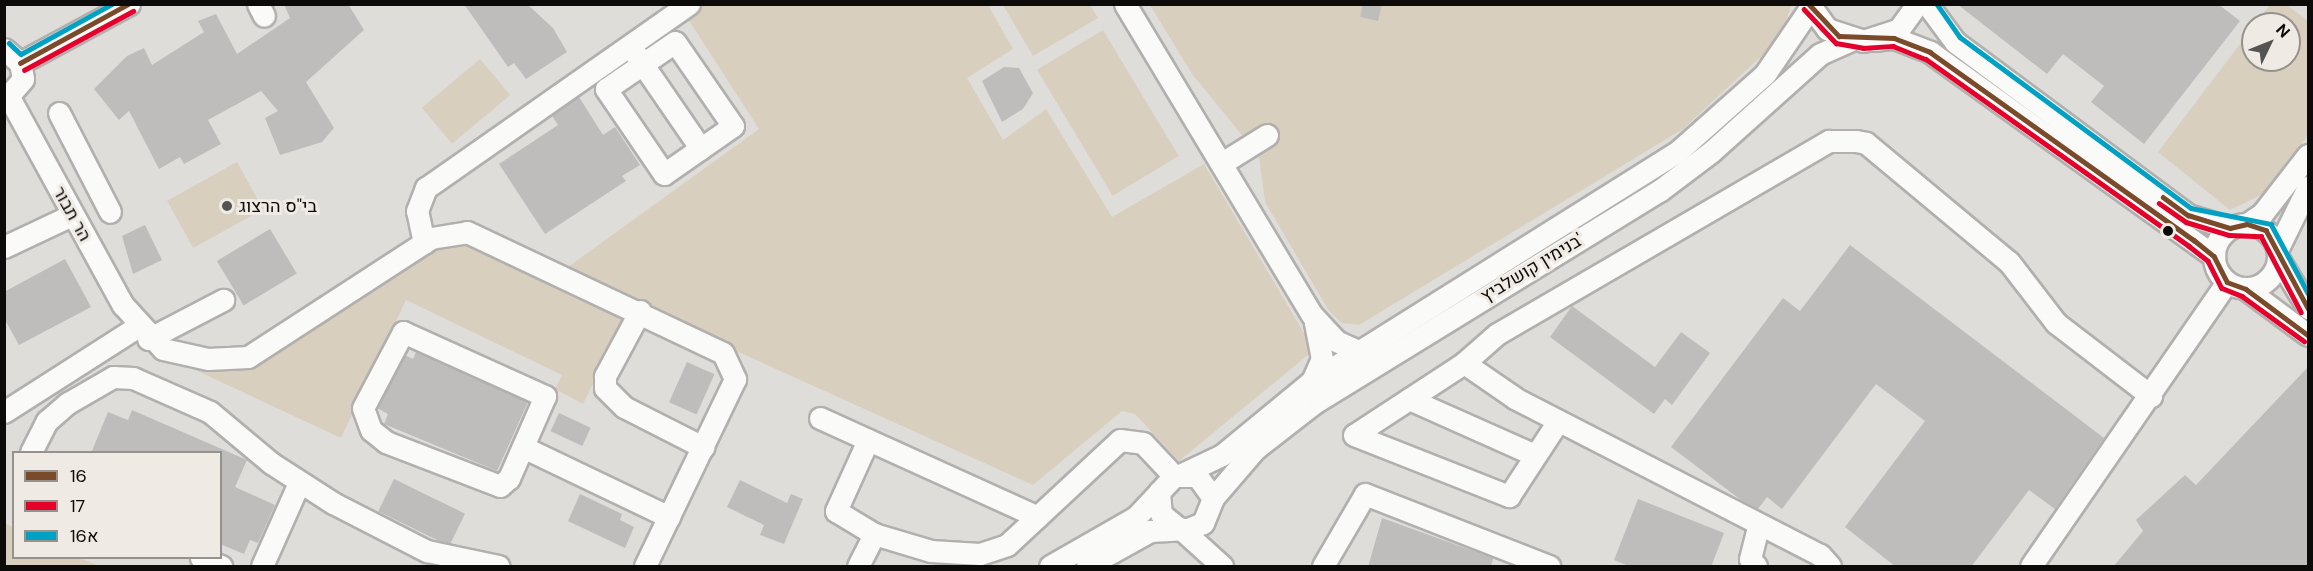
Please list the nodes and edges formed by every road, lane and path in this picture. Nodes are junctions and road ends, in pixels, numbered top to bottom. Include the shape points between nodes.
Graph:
1 (129, 4) edge
2 (689, 4) edge
3 (1125, 4) edge
4 (1917, 4) edge
5 (1927, 4) edge
6 (1809, 6) edge
7 (1852, 40) junction
8 (1874, 40) junction
9 (629, 44) junction
10 (4, 50) edge
11 (20, 63) junction
12 (643, 64) junction
13 (7, 100) edge
14 (59, 113) dead end
15 (1267, 135) dead end
16 (701, 149) junction
17 (2308, 155) edge
18 (1222, 163) junction
19 (85, 165) junction
20 (52, 178) junction
21 (2308, 187) edge
22 (110, 212) dead end
23 (72, 215) junction
24 (2238, 226) junction
25 (424, 243) junction
26 (4, 247) edge
27 (2278, 254) junction
28 (2214, 256) junction
29 (2236, 286) junction
30 (223, 300) dead end
31 (2308, 308) edge
32 (639, 311) junction
33 (1312, 315) junction
34 (143, 333) junction
35 (2308, 335) edge
36 (1361, 352) junction
37 (1464, 363) junction
38 (1312, 381) junction
39 (2151, 396) junction
40 (1409, 399) junction
41 (4, 412) edge
42 (820, 418) dead end
43 (1558, 421) junction
44 (868, 440) junction
45 (523, 447) junction
46 (703, 447) junction
47 (32, 451) edge
48 (1535, 455) junction
49 (1178, 475) junction
50 (299, 483) junction
51 (1159, 492) junction
52 (1213, 498) junction
53 (669, 517) junction
54 (1038, 517) junction
55 (1758, 526) junction
56 (1179, 528) junction
57 (874, 534) junction
58 (203, 559) edge
59 (927, 559) edge
60 (221, 567) edge
61 (262, 567) edge
62 (498, 567) edge
63 (645, 567) edge
64 (858, 567) edge
65 (1050, 567) edge
66 (1087, 567) edge
67 (1222, 567) edge
68 (1323, 567) edge
69 (1549, 567) edge
70 (1756, 567) edge
71 (1830, 567) edge
72 (2031, 567) edge

1 - 11 street
2 - 9 street
3 - 18 street
4 - 8 street via 1899,29
5 - 24 street via 1955,42 2179,208
6 - 7 street via 1827,29
6 - 36 street, בנימין קושלביץ' via 1765,74 1676,153
7 - 8 street
7 - 52 street, בנימין קושלביץ' via 1820,54 1713,151 1659,191 1290,420 1255,449
8 - 28 street via 1894,38 1930,52
9 - 12 street
9 - 25 street via 426,188 417,210
10 - 11 street
11 - 13 street via 21,87
12 - 16 street
12 - 16 street via 675,42 734,126
12 - 16 street via 606,89 664,174
13 - 20 street, הר תבור
14 - 19 street
15 - 18 street
17 - 24 street via 2273,201
18 - 33 street
19 - 20 street
19 - 22 street
20 - 23 street, הר תבור
21 - 27 street
23 - 26 street
23 - 34 street, הר תבור
24 - 27 street via 2266,230
24 - 28 street via 2219,239
25 - 32 street via 467,232
25 - 34 street via 248,357 208,359 163,349
27 - 29 street via 2272,277
27 - 31 street
28 - 29 street
29 - 35 street
29 - 39 street
30 - 34 street
32 - 46 street via 723,353 731,366 735,379
32 - 46 street via 605,376 611,398
33 - 36 street via 1336,341
33 - 38 street via 1322,359
34 - 41 street
36 - 38 street, בנימין קושלביץ'
37 - 39 street via 1497,334 1829,141 1856,141 1866,143 2009,262 2056,323
37 - 40 street
37 - 43 street
38 - 49 street, בנימין קושלביץ' via 1222,455
39 - 72 street
40 - 48 street
40 - 48 street via 1354,435 1509,496
42 - 44 street
43 - 48 street
43 - 55 street
44 - 54 street
44 - 57 street via 836,511
45 - 45 street via 545,396 403,332 363,408 371,430 489,485 500,486 509,478
45 - 53 street
46 - 53 street
47 - 50 street via 47,421 68,403 113,377 133,378 210,412
49 - 51 street
49 - 52 street via 1204,481
49 - 54 street via 1143,443 1120,440
50 - 61 street
50 - 62 street via 427,551
51 - 56 street via 1161,514
51 - 65 street via 1136,517
52 - 56 street via 1203,523
53 - 63 street
54 - 59 street via 993,551
55 - 70 street via 1750,559
55 - 71 street via 1820,555
56 - 66 street via 1150,531
56 - 67 street
57 - 59 street
57 - 64 street
58 - 60 street
68 - 69 street via 1365,494

